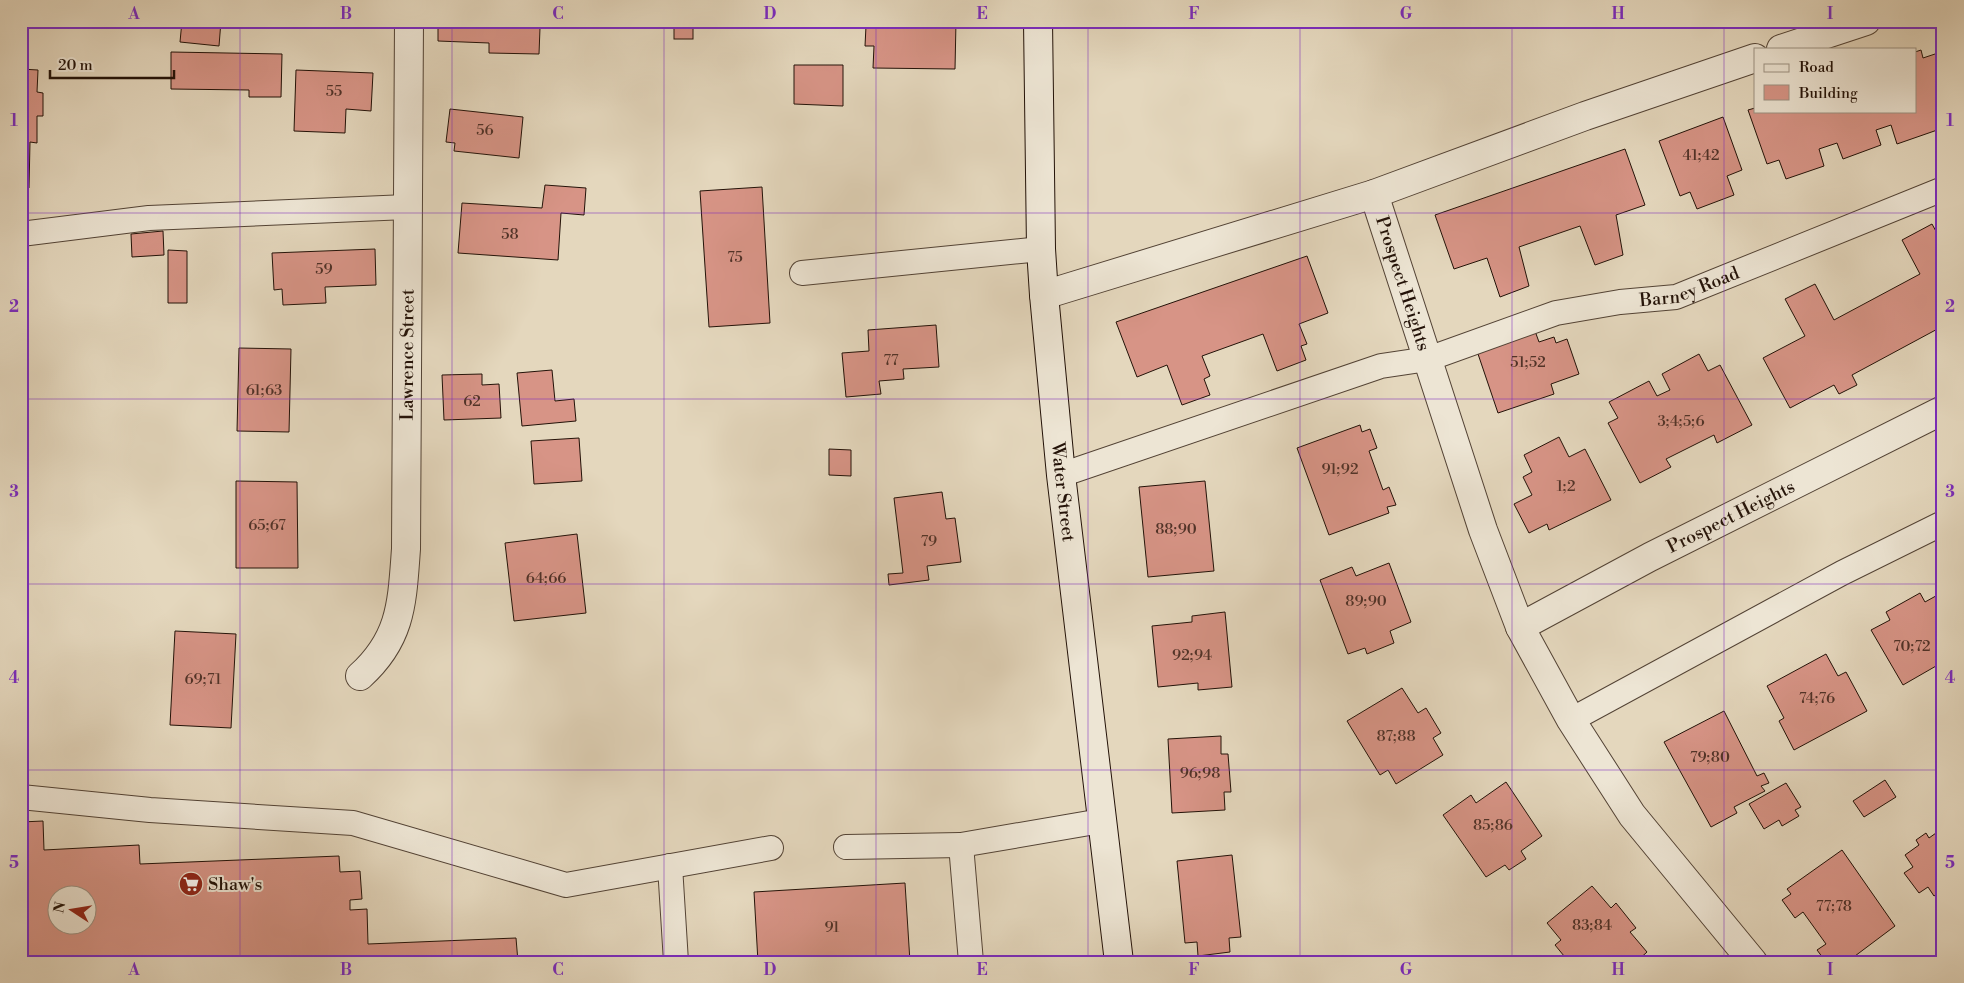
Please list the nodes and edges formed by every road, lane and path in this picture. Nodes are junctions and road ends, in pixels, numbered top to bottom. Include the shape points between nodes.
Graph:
1 (409, 21) edge
2 (1038, 21) edge
3 (1866, 21) edge
4 (1785, 48) edge
5 (1754, 58) edge
6 (1943, 189) edge
7 (1374, 194) junction
8 (407, 207) junction
9 (21, 234) edge
10 (1041, 249) junction
11 (802, 273) dead end
12 (1044, 295) junction
13 (1428, 359) junction
14 (1943, 410) edge
15 (1061, 475) junction
16 (1943, 522) edge
17 (1520, 627) junction
18 (360, 676) dead end
19 (1571, 720) junction
20 (21, 797) edge
21 (1102, 821) junction
22 (961, 845) junction
23 (846, 847) dead end
24 (772, 848) dead end
25 (670, 866) junction
26 (676, 962) edge
27 (971, 962) edge
28 (1119, 962) edge
29 (1753, 962) edge

1 - 8 street, Lawrence Street
2 - 10 street, Water Street
3 - 4 street
5 - 7 street, Prospect Heights via 1585,116
6 - 13 lane, Barney Road via 1676,297 1556,313
7 - 12 street, Prospect Heights
7 - 13 street, Prospect Heights
8 - 9 lane via 149,218
8 - 18 street, Lawrence Street via 406,549 403,593 396,626 382,654
10 - 11 lane
10 - 12 street, Water Street
12 - 15 street, Water Street
13 - 15 lane, Barney Road via 1381,366
13 - 17 street, Prospect Heights via 1483,530
14 - 17 street, Prospect Heights via 1650,557
15 - 21 street, Water Street
16 - 19 lane
17 - 19 street, Prospect Heights
19 - 29 street, Prospect Heights via 1632,815
20 - 25 lane via 150,810 352,823 566,885
21 - 22 lane
21 - 28 street, Water Street
22 - 23 lane
22 - 27 lane
24 - 25 lane
25 - 26 lane

